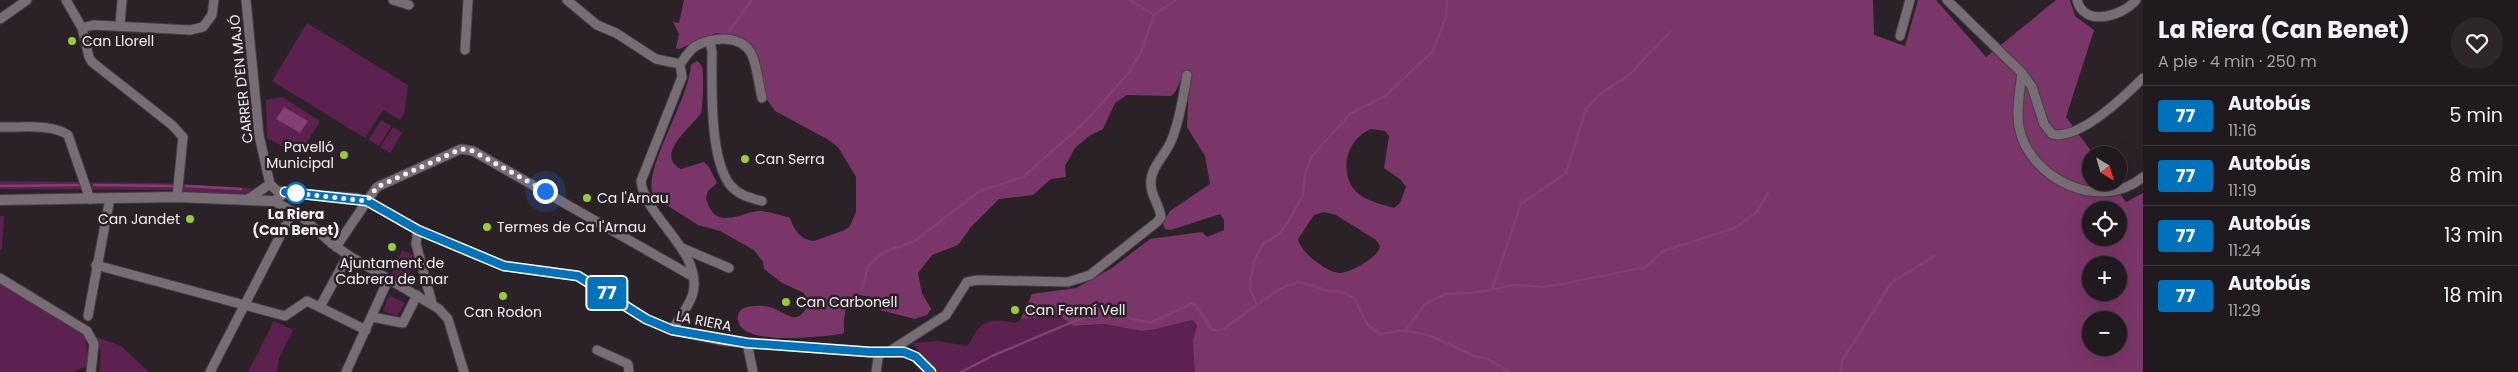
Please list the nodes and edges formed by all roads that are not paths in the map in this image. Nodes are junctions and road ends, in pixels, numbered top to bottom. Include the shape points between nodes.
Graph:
1 (27, 0) edge
2 (66, 0) edge
3 (122, 0) edge
4 (214, 0) edge
5 (246, 0) edge
6 (393, 0) edge
7 (468, 0) edge
8 (567, 0) edge
9 (1910, 0) edge
10 (1947, 0) edge
11 (2077, 0) edge
12 (2136, 0) edge
13 (409, 5) dead end
14 (0, 19) edge
15 (120, 26) junction
16 (82, 28) junction
17 (1900, 36) dead end
18 (710, 41) junction
19 (465, 50) dead end
20 (680, 64) junction
21 (2022, 73) junction
22 (1187, 75) dead end
23 (2143, 78) edge
24 (762, 98) dead end
25 (0, 127) edge
26 (2143, 177) edge
27 (267, 186) junction
28 (285, 192) junction
29 (177, 194) junction
30 (311, 194) junction
31 (110, 198) junction
32 (90, 199) junction
33 (0, 200) edge
34 (247, 200) junction
35 (262, 200) junction
36 (274, 201) junction
37 (762, 201) dead end
38 (365, 204) junction
39 (293, 211) junction
40 (302, 217) junction
41 (418, 230) junction
42 (336, 247) junction
43 (682, 248) junction
44 (348, 255) junction
45 (96, 265) junction
46 (729, 268) dead end
47 (692, 276) junction
48 (0, 278) edge
49 (388, 280) junction
50 (417, 295) junction
51 (432, 303) junction
52 (245, 304) junction
53 (320, 307) junction
54 (88, 316) dead end
55 (372, 316) junction
56 (366, 330) junction
57 (672, 330) junction
58 (747, 343) junction
59 (597, 350) dead end
60 (890, 351) junction
61 (879, 352) junction
62 (629, 368) edge
63 (91, 372) edge
64 (210, 372) edge
65 (346, 372) edge
66 (464, 372) edge
67 (753, 372) edge
68 (876, 372) edge
69 (931, 372) edge

1 - 14 street
2 - 16 street
3 - 15 street
4 - 15 street via 212,15 203,27 190,30
5 - 27 street, CARRER D'EN MAJÓ
6 - 13 street
7 - 19 street
8 - 20 street via 597,25 616,32 656,59
9 - 17 street
10 - 21 street
11 - 12 street via 2085,13 2108,17 2124,11
15 - 16 street
16 - 29 street via 92,62 183,137
18 - 20 street via 695,47
18 - 24 street via 723,38 746,47 752,56
18 - 37 street via 714,134 722,167 731,186 744,196
20 - 43 street via 682,77 641,181 642,193
21 - 23 street via 2032,87 2044,124 2052,134 2059,136 2073,133 2093,120
21 - 26 street via 2019,127 2027,149 2060,182 2096,192 2124,189
22 - 60 street via 1180,120 1151,179 1155,201 1161,212 1157,222 1090,274 1068,282 967,282 946,315
25 - 32 street via 62,130 68,135
27 - 28 street
27 - 34 street
27 - 35 street, CARRER D'EN MAJÓ
28 - 30 street, LA RIERA
28 - 36 street
29 - 31 street
29 - 34 street
30 - 38 street, LA RIERA
30 - 40 street via 293,198 293,204
31 - 32 street
31 - 45 street
32 - 33 street
34 - 35 street
35 - 36 street
36 - 39 street
38 - 41 street, LA RIERA
38 - 42 street
38 - 47 street via 377,187 461,149 473,151
39 - 40 street
39 - 52 street
40 - 42 street
41 - 51 street via 416,244
41 - 57 street, LA RIERA via 504,266 578,276 646,319
42 - 44 street
43 - 46 street
43 - 47 street
44 - 49 street
44 - 53 street
45 - 52 street
45 - 54 street
47 - 57 street via 693,293
48 - 63 street via 87,331 94,344
49 - 50 street
49 - 55 street
50 - 51 street
50 - 55 street via 403,322
51 - 66 street via 448,319
52 - 53 street via 285,316 307,301
52 - 64 street
53 - 56 street
55 - 56 street
56 - 65 street
57 - 58 street, LA RIERA
58 - 61 street, LA RIERA
58 - 67 street
59 - 62 street
60 - 61 street, LA RIERA
60 - 69 street, LA RIERA via 916,357
61 - 68 street

